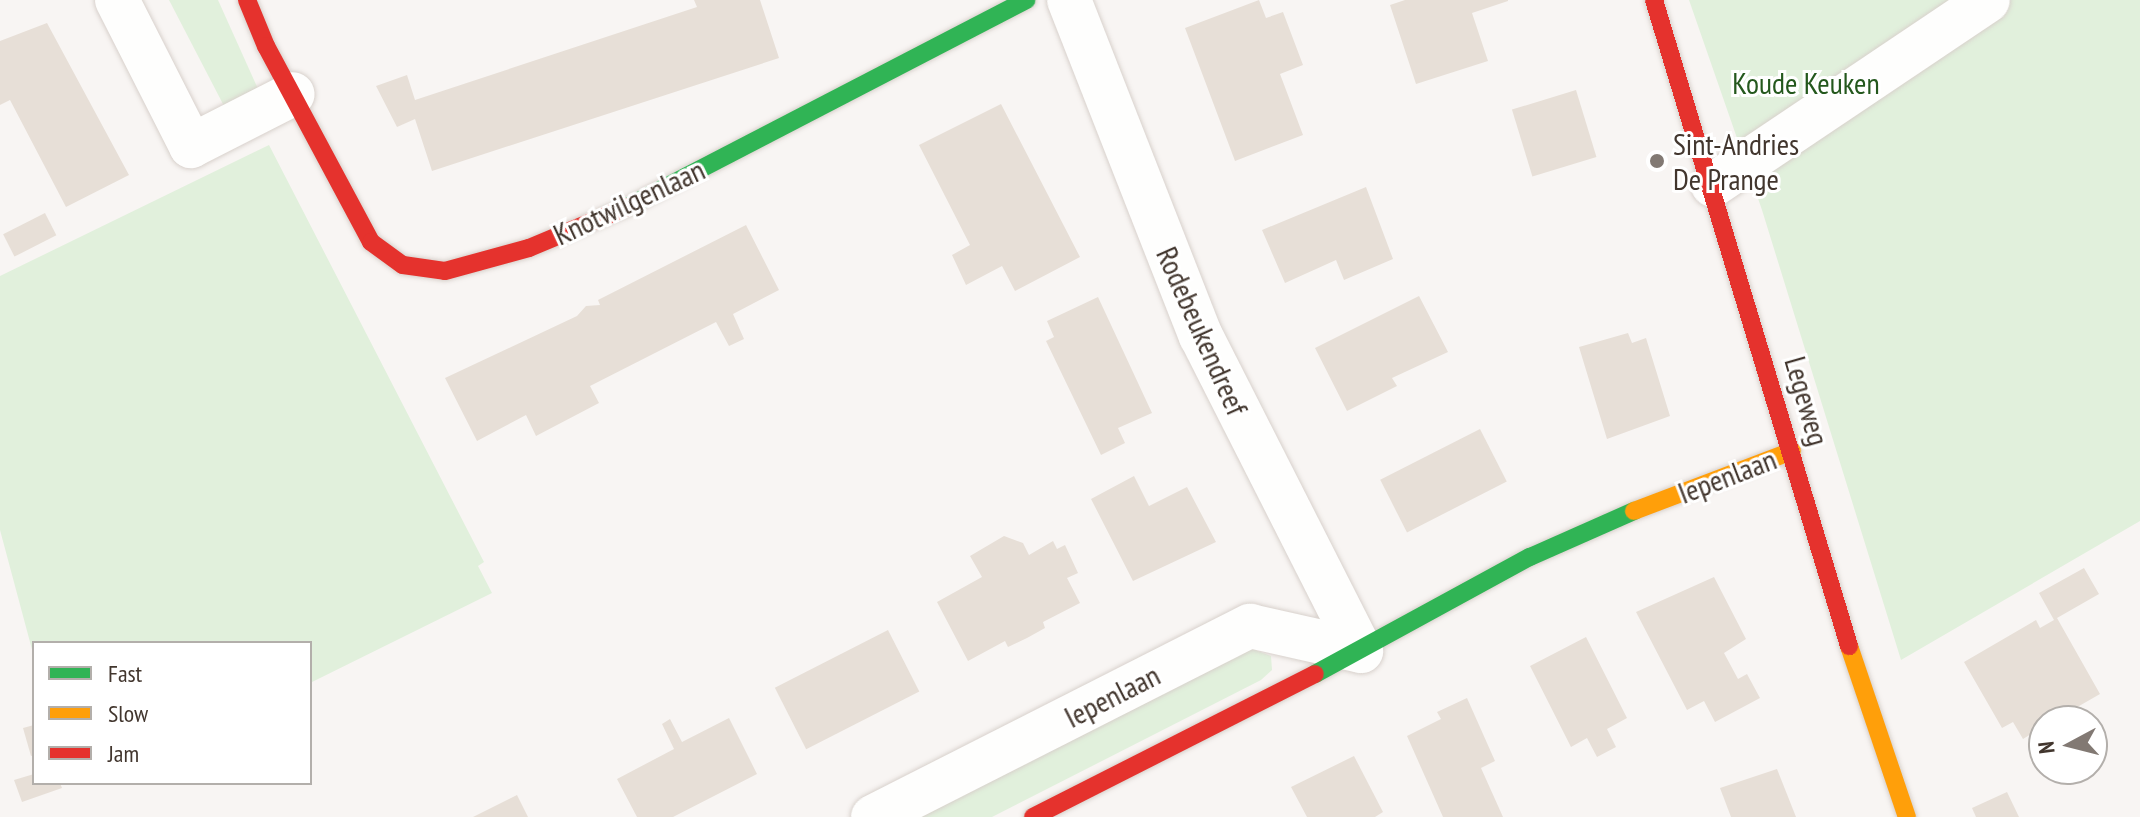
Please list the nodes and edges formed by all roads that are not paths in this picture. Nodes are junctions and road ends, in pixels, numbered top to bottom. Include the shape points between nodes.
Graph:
1 (117, 0) edge
2 (247, 0) edge
3 (1027, 0) edge
4 (1069, 0) edge
5 (1654, 0) edge
6 (1988, 0) edge
7 (293, 94) junction
8 (1713, 185) junction
9 (1792, 451) junction
10 (1361, 651) junction
11 (873, 817) edge
12 (1033, 817) edge
13 (1907, 817) edge

1 - 7 street via 191,146
2 - 7 street, Knotwilgenlaan
3 - 7 street, Knotwilgenlaan via 614,214 529,248 445,271 403,265 371,242
4 - 10 street, Rodebeukendreef via 1201,336
5 - 8 street, Legeweg
6 - 8 street
8 - 9 street, Legeweg
9 - 10 street, Iepenlaan via 1530,557
9 - 13 street, Legeweg via 1880,747
10 - 11 street, Iepenlaan via 1250,626
10 - 12 street, Iepenlaan

